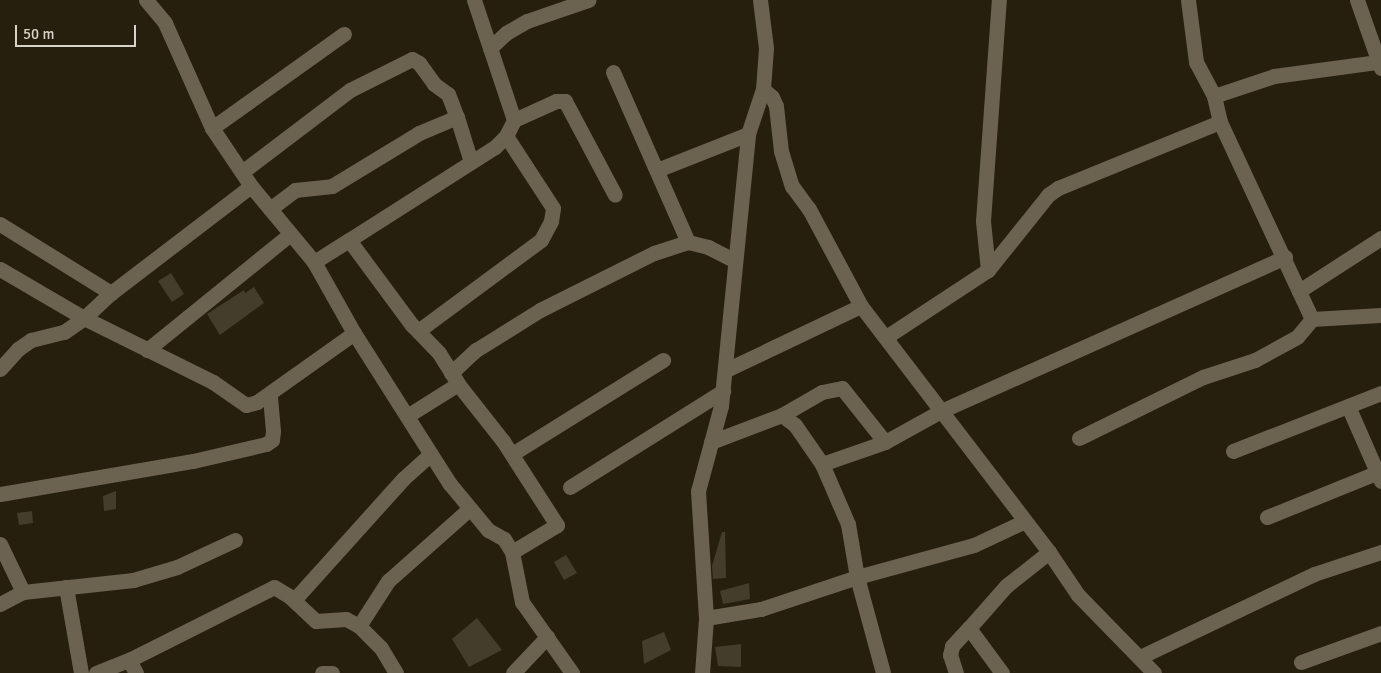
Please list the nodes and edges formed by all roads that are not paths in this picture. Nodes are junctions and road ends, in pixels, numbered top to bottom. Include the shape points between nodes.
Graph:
1 (146, 0) edge
2 (474, 0) edge
3 (588, 0) edge
4 (760, 0) edge
5 (999, 0) edge
6 (1188, 0) edge
7 (1357, 0) edge
8 (344, 34) dead end
9 (490, 48) junction
10 (1380, 65) edge
11 (613, 72) dead end
12 (763, 89) junction
13 (1214, 96) junction
14 (457, 117) junction
15 (514, 120) junction
16 (1220, 122) junction
17 (212, 128) junction
18 (748, 134) junction
19 (506, 136) junction
20 (471, 162) junction
21 (656, 170) junction
22 (242, 172) junction
23 (251, 186) junction
24 (615, 195) dead end
25 (270, 209) junction
26 (0, 224) edge
27 (290, 234) junction
28 (1381, 238) edge
29 (349, 240) junction
30 (688, 242) junction
31 (1285, 257) junction
32 (314, 262) junction
33 (735, 262) junction
34 (0, 270) edge
35 (988, 270) junction
36 (1299, 291) junction
37 (111, 293) junction
38 (861, 306) junction
39 (1381, 314) edge
40 (84, 318) junction
41 (1312, 319) junction
42 (418, 331) junction
43 (354, 333) junction
44 (886, 337) junction
45 (147, 350) junction
46 (663, 360) dead end
47 (0, 369) edge
48 (726, 370) junction
49 (454, 378) junction
50 (723, 391) junction
51 (1381, 393) edge
52 (270, 394) junction
53 (1348, 406) junction
54 (941, 411) junction
55 (782, 415) junction
56 (407, 416) junction
57 (1079, 438) dead end
58 (711, 442) junction
59 (885, 442) junction
60 (1233, 451) dead end
61 (431, 454) junction
62 (512, 454) junction
63 (822, 464) junction
64 (1380, 475) edge
65 (570, 487) dead end
66 (0, 494) edge
67 (469, 509) junction
68 (1267, 517) dead end
69 (1025, 521) junction
70 (235, 540) dead end
71 (0, 544) edge
72 (512, 552) junction
73 (1049, 552) junction
74 (1381, 552) edge
75 (857, 577) junction
76 (66, 588) junction
77 (23, 592) junction
78 (294, 600) junction
79 (0, 604) edge
80 (706, 618) junction
81 (359, 626) junction
82 (970, 628) junction
83 (1381, 633) edge
84 (547, 637) junction
85 (1140, 658) junction
86 (1301, 662) dead end
87 (133, 666) edge
88 (391, 671) edge
89 (81, 673) edge
90 (96, 673) edge
91 (322, 673) edge
92 (332, 673) edge
93 (513, 673) edge
94 (572, 673) edge
95 (702, 673) edge
96 (884, 673) edge
97 (956, 673) edge
98 (1002, 673) edge
99 (1154, 673) edge

1 - 17 street via 165,24
2 - 9 street
3 - 9 street via 528,21 506,33
4 - 12 street via 766,48
5 - 35 street via 983,221
6 - 13 street via 1196,62
7 - 10 street
8 - 17 street
9 - 15 street
10 - 13 street via 1274,76
11 - 21 street
12 - 18 street
12 - 38 street via 776,106 781,150 792,186 809,209
13 - 16 street
14 - 20 street
14 - 22 street via 448,94 434,84 412,58 350,90
14 - 25 street via 419,133 332,186 295,190
15 - 19 street
15 - 24 street via 556,101 565,101
16 - 31 street
16 - 35 street via 1058,188 1048,195
17 - 22 street
18 - 21 street
18 - 33 street
19 - 20 street
19 - 42 street via 553,208 552,221 541,240
20 - 29 street
21 - 30 street
22 - 23 street
23 - 25 street
23 - 37 street
25 - 27 street
26 - 37 street
27 - 32 street
27 - 45 street
28 - 36 street
29 - 32 street
29 - 42 street
30 - 33 street via 708,247
30 - 49 street via 654,253 540,310 476,350
31 - 36 street
31 - 54 street
32 - 43 street
33 - 48 street
34 - 40 street
35 - 44 street
36 - 41 street
37 - 40 street
38 - 44 street
38 - 48 street
39 - 41 street
40 - 45 street
40 - 47 street via 64,332 32,340 18,349
41 - 57 street via 1297,337 1255,360 1203,377
42 - 49 street via 439,352
43 - 52 street
43 - 56 street
44 - 54 street
45 - 52 street via 213,382 246,405
46 - 62 street
48 - 50 street
49 - 56 street
49 - 62 street
50 - 58 street
50 - 65 street
51 - 53 street
52 - 66 street via 273,431 272,440 266,444 193,461
53 - 60 street
53 - 64 street
54 - 59 street
54 - 69 street
55 - 58 street
55 - 59 street via 822,392 842,388
55 - 63 street via 795,425
56 - 61 street
58 - 80 street via 698,491
59 - 63 street
61 - 67 street
61 - 78 street via 404,478
62 - 72 street via 558,525
63 - 75 street via 848,524
64 - 68 street
67 - 72 street via 488,530 504,540
67 - 81 street via 388,581
69 - 73 street
69 - 75 street via 974,546
70 - 76 street via 177,567 133,580
71 - 77 street
72 - 84 street via 522,602
73 - 82 street via 1006,586
73 - 85 street via 1084,603
74 - 85 street via 1314,574
75 - 80 street via 761,609
75 - 96 street
76 - 77 street
76 - 89 street
77 - 79 street
78 - 81 street via 316,621 346,619
78 - 87 street via 280,590 268,588
80 - 95 street
81 - 88 street via 381,648
82 - 97 street via 952,646 950,655
82 - 98 street
83 - 86 street
84 - 93 street
84 - 94 street
85 - 99 street
87 - 90 street
91 - 92 street

